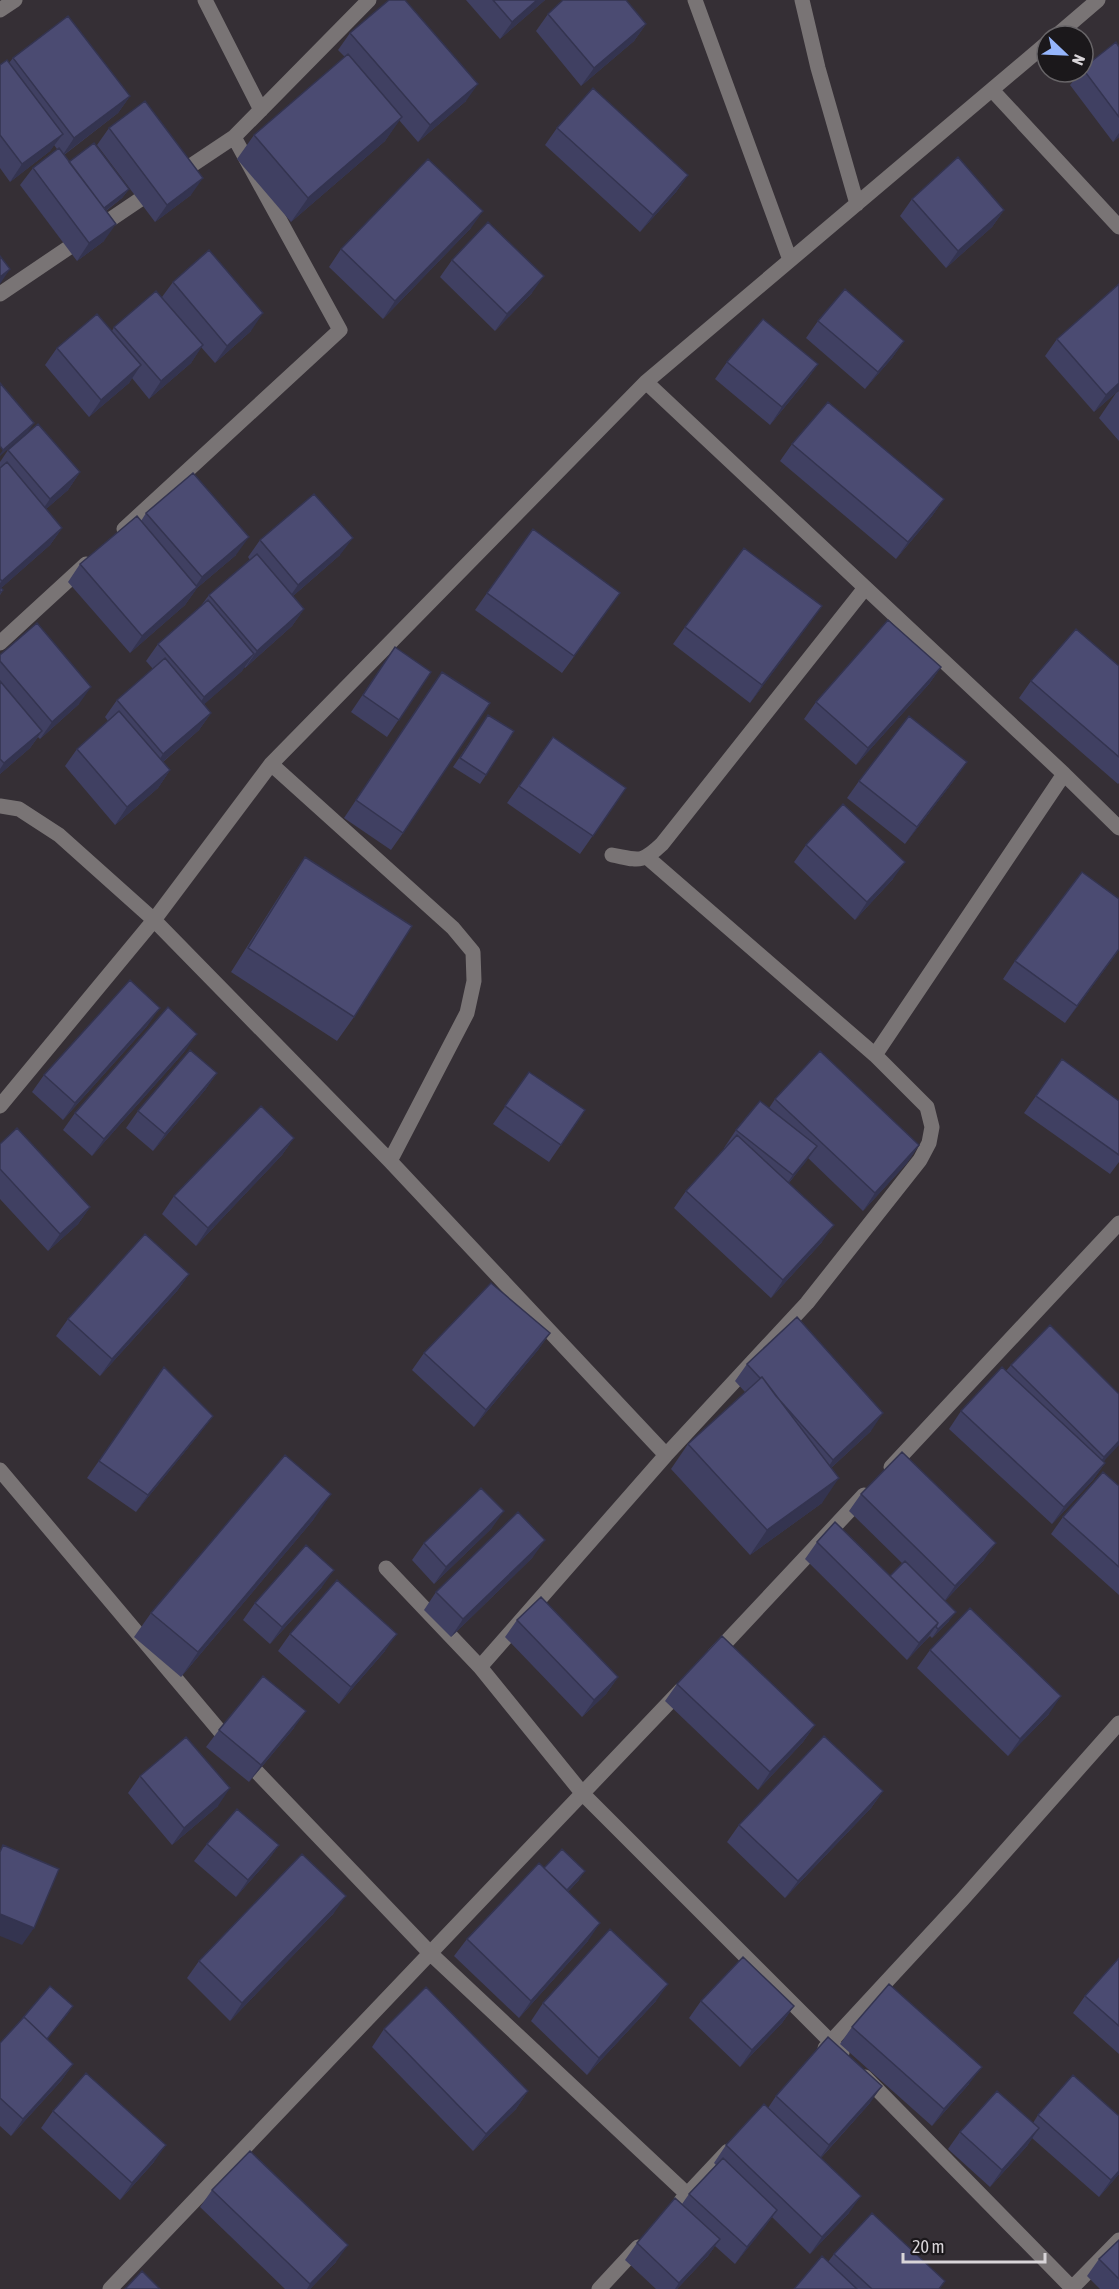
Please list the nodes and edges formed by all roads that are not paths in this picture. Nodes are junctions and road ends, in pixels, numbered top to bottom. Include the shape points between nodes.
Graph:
1 (15, 0) edge
2 (205, 0) edge
3 (369, 0) edge
4 (695, 0) edge
5 (802, 0) edge
6 (1098, 0) edge
7 (0, 10) edge
8 (1070, 24) edge
9 (1035, 53) edge
10 (992, 90) junction
11 (261, 110) junction
12 (234, 137) junction
13 (857, 204) junction
14 (1119, 227) edge
15 (790, 260) junction
16 (0, 294) edge
17 (646, 382) junction
18 (113, 538) edge
19 (96, 555) edge
20 (865, 588) junction
21 (0, 643) edge
22 (271, 764) junction
23 (1064, 774) junction
24 (0, 806) edge
25 (1119, 828) edge
26 (612, 855) dead end
27 (648, 858) junction
28 (154, 920) junction
29 (875, 1055) junction
30 (0, 1106) edge
31 (390, 1161) junction
32 (1119, 1223) edge
33 (666, 1455) junction
34 (0, 1470) edge
35 (386, 1568) dead end
36 (705, 1665) edge
37 (480, 1667) junction
38 (689, 1682) edge
39 (1119, 1723) edge
40 (583, 1794) junction
41 (431, 1954) junction
42 (831, 2042) junction
43 (815, 2059) edge
44 (735, 2144) edge
45 (687, 2194) junction
46 (671, 2211) edge
47 (647, 2237) edge
48 (1119, 2240) edge
49 (110, 2289) edge
50 (599, 2289) edge
51 (1072, 2289) edge

1 - 7 street
2 - 11 street
3 - 11 street
4 - 15 street
5 - 13 street
6 - 8 street
9 - 10 street
10 - 13 street
10 - 14 street
11 - 12 street
12 - 16 street
12 - 18 street via 340,330
13 - 15 street
15 - 17 street
17 - 20 street
17 - 22 street
19 - 21 street
20 - 23 street
20 - 27 street
22 - 28 street
22 - 31 street via 453,928 473,952 474,981 467,1013
23 - 25 street
23 - 29 street
24 - 28 street via 19,809 59,835
26 - 27 street
27 - 29 street
28 - 30 street
28 - 31 street
29 - 33 street via 927,1107 932,1127 920,1160 807,1303
31 - 33 street
32 - 36 street
33 - 37 street
34 - 41 street via 235,1749
35 - 37 street
37 - 40 street
38 - 40 street
39 - 42 street
40 - 41 street
40 - 42 street
41 - 45 street
41 - 49 street
42 - 43 street
42 - 51 street
44 - 45 street
45 - 46 street
47 - 50 street
48 - 51 street

